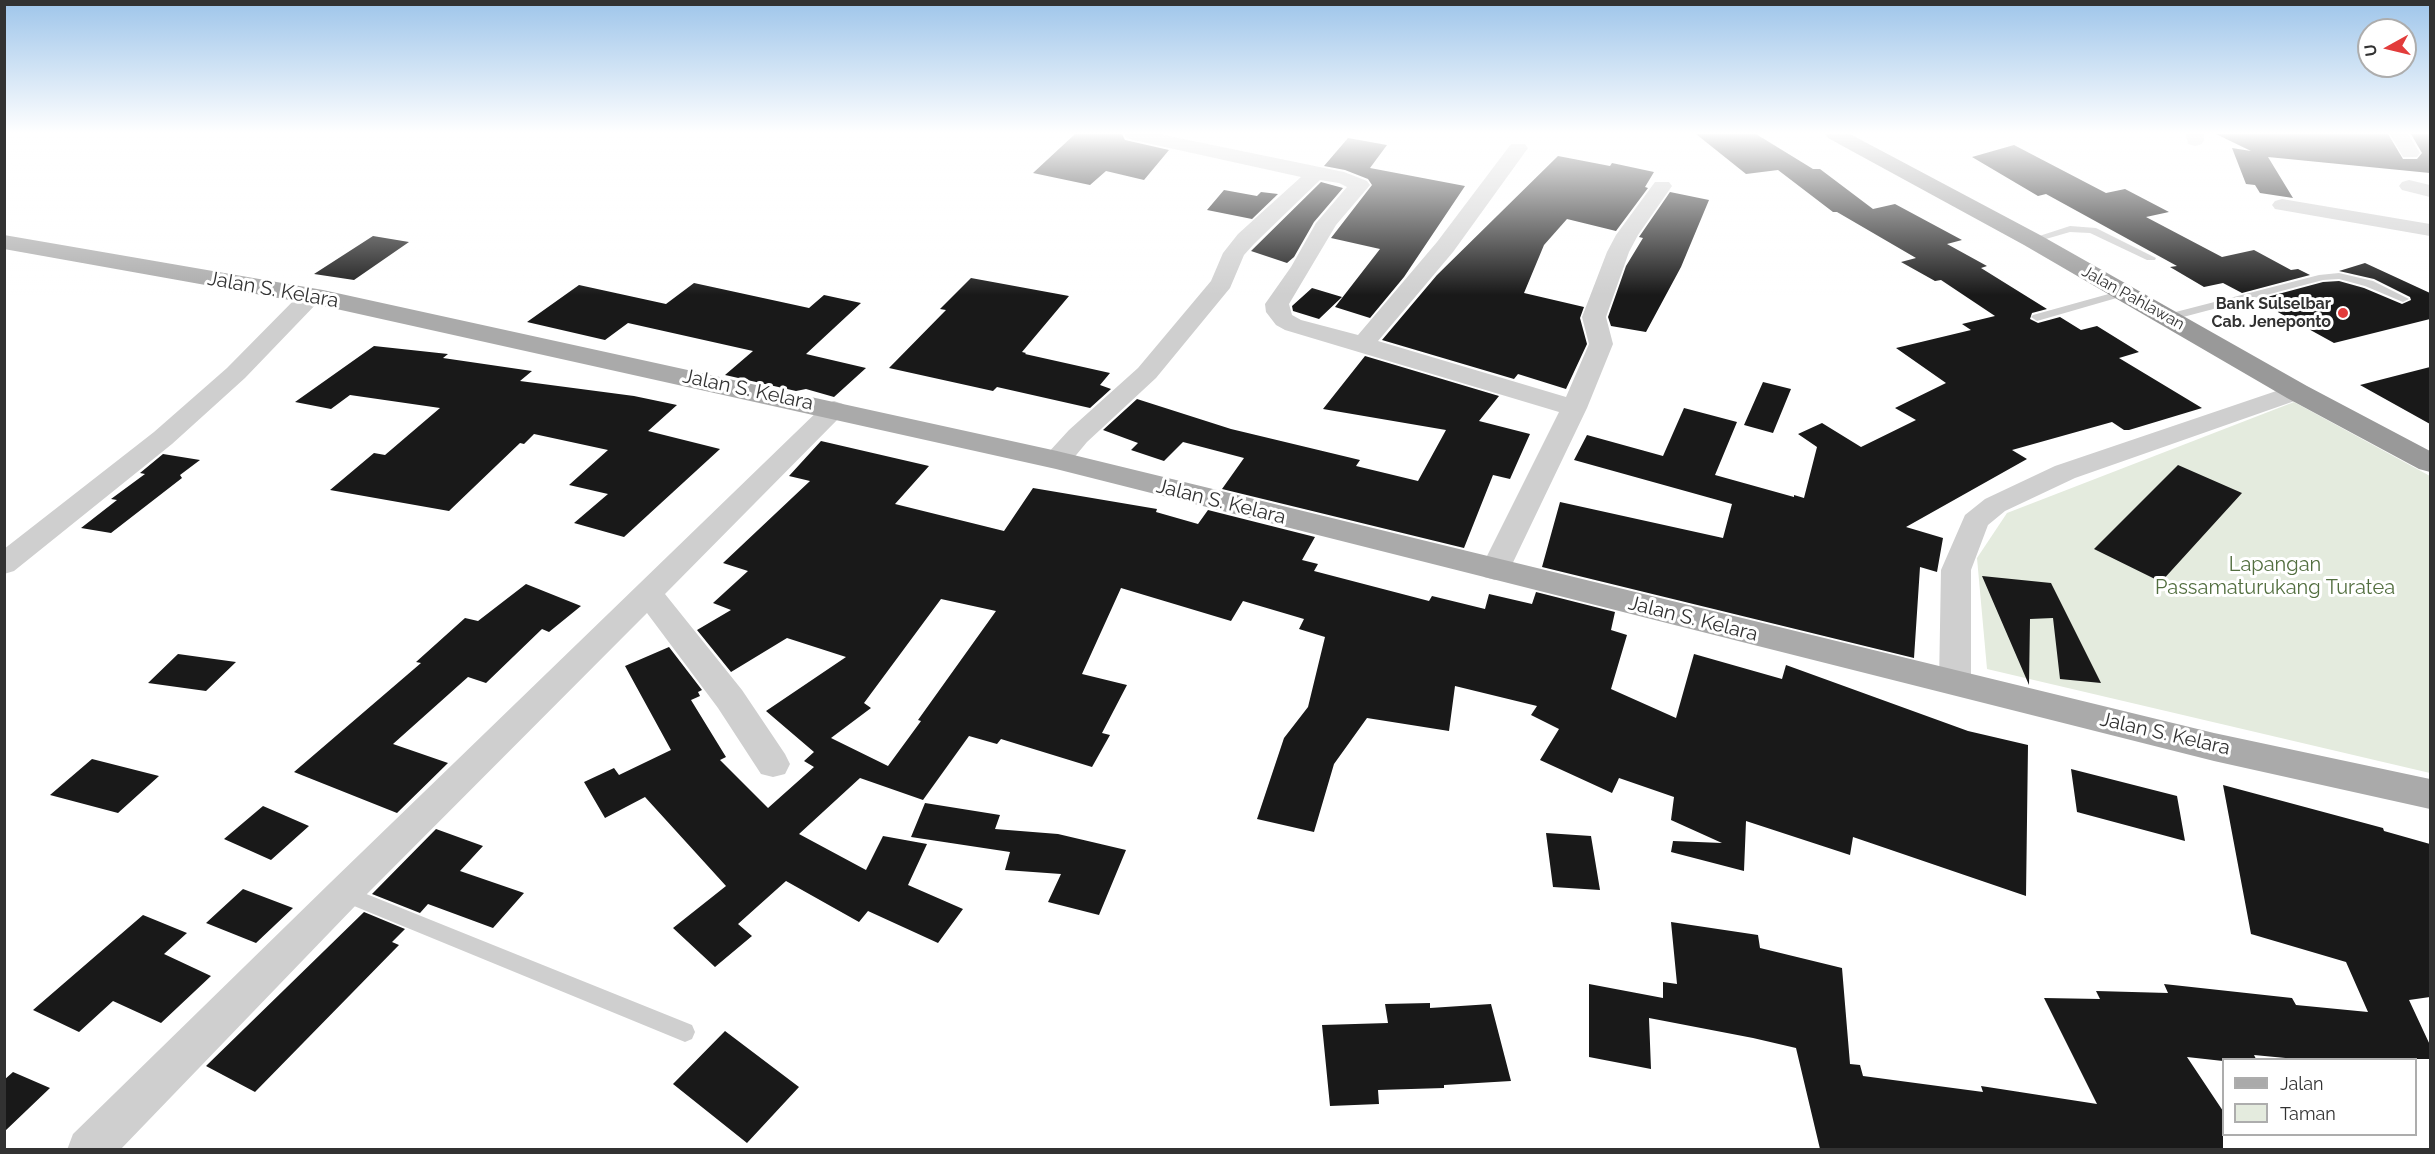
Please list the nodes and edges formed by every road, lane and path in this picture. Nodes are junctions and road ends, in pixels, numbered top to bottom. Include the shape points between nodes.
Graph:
1 (1301, 188) edge
2 (1358, 188) edge
3 (1489, 188) edge
4 (1661, 188) edge
5 (1935, 188) edge
6 (2282, 205) dead end
7 (2430, 231) edge
8 (2032, 240) junction
9 (6, 244) edge
10 (2151, 258) dead end
11 (2123, 293) junction
12 (311, 296) junction
13 (2403, 299) dead end
14 (2037, 317) dead end
15 (2168, 317) junction
16 (1363, 344) junction
17 (2297, 392) junction
18 (1574, 408) junction
19 (834, 409) junction
20 (1057, 460) junction
21 (2430, 463) edge
22 (4, 564) edge
23 (1494, 570) junction
24 (648, 593) junction
25 (1955, 683) junction
26 (773, 764) dead end
27 (2430, 794) edge
28 (344, 893) junction
29 (685, 1032) dead end
30 (89, 1149) edge

1 - 20 street via 1234,253 1222,283 1147,373
2 - 16 street via 1327,223 1277,304 1284,320 1293,325
3 - 16 street via 1445,247
4 - 18 street via 1618,252 1594,317 1600,344
5 - 8 highway, Jalan Pahlawan
6 - 7 street
8 - 10 lane via 2070,229 2092,230
8 - 11 highway, Jalan Pahlawan
9 - 12 main road, Jalan S. Kelara
11 - 14 lane
11 - 15 highway, Jalan Pahlawan
12 - 19 main road, Jalan S. Kelara
12 - 22 street via 236,373 163,438
13 - 15 lane via 2369,283 2339,276 2323,277
15 - 17 highway, Jalan Pahlawan
16 - 18 street
17 - 21 highway, Jalan Pahlawan
17 - 25 street via 2065,472 1995,505 1975,521 1956,570
18 - 23 street
19 - 20 main road, Jalan S. Kelara
19 - 24 street
20 - 23 main road, Jalan S. Kelara
23 - 25 main road, Jalan S. Kelara
24 - 26 street via 730,699
24 - 28 street
25 - 27 main road, Jalan S. Kelara via 2214,747
28 - 29 lane
28 - 30 street

